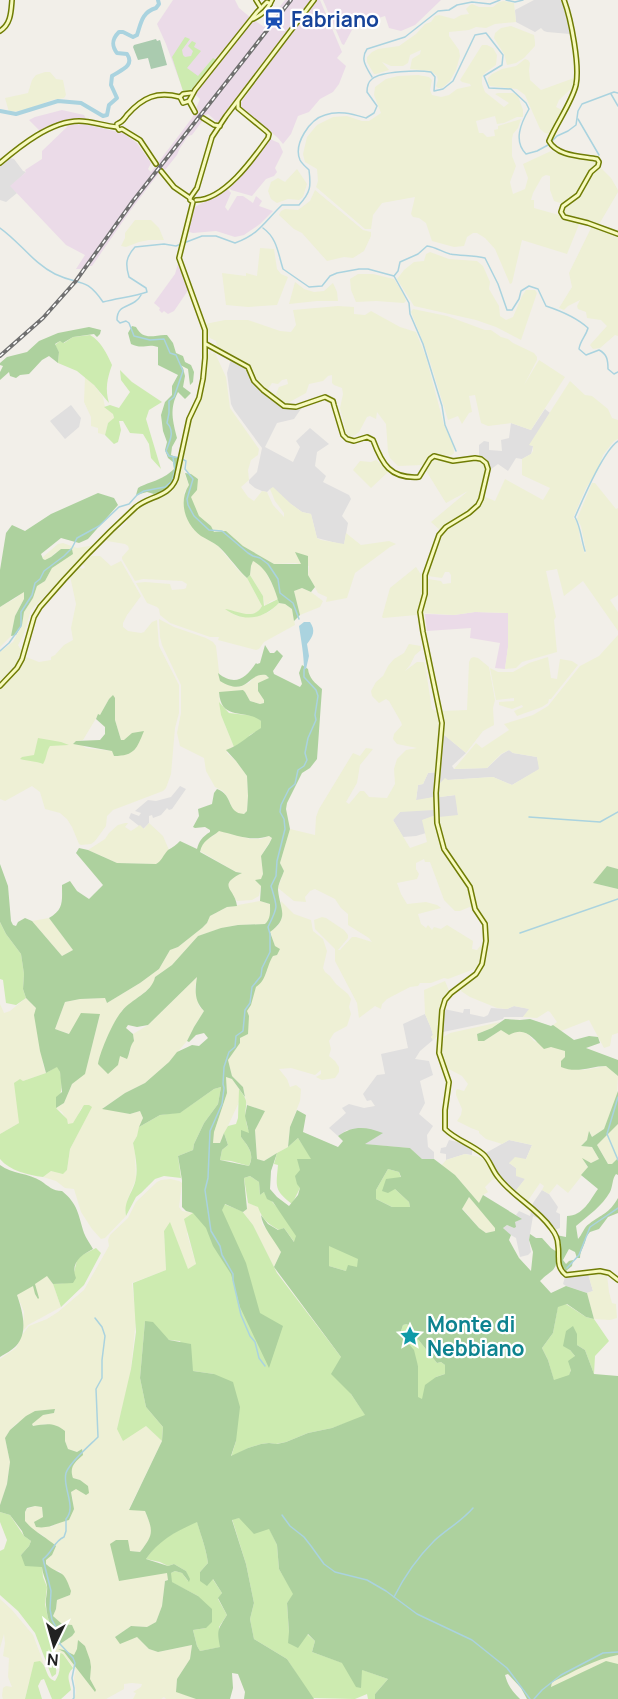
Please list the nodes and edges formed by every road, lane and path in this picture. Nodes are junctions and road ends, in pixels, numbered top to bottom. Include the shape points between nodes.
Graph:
1 (12, 0) edge
2 (256, 0) edge
3 (314, 0) edge
4 (564, 0) edge
5 (269, 1) edge
6 (260, 9) junction
7 (0, 32) edge
8 (180, 97) junction
9 (189, 98) junction
10 (238, 100) junction
11 (195, 111) dead end
12 (241, 111) junction
13 (226, 116) junction
14 (203, 118) dead end
15 (121, 123) junction
16 (220, 126) junction
17 (117, 127) junction
18 (122, 129) junction
19 (0, 164) edge
20 (156, 164) dead end
21 (161, 171) dead end
22 (191, 197) junction
23 (194, 201) junction
24 (618, 234) edge
25 (206, 344) junction
26 (0, 686) edge
27 (618, 1280) edge

1 - 7 street via 8,23
2 - 6 street
3 - 10 street
4 - 24 street via 577,75 575,88 549,142 563,152 599,162 578,195 563,206 562,215
5 - 6 street
5 - 6 street via 262,15
6 - 9 street
8 - 9 street via 183,94
8 - 9 street via 183,103
8 - 15 street via 164,94 145,99
9 - 11 street
10 - 12 street
10 - 13 street
12 - 13 street
12 - 23 street via 266,130 268,138 230,184
13 - 16 street
14 - 16 street
15 - 17 street
15 - 18 street
16 - 22 street via 212,136
17 - 18 street
17 - 19 street via 81,121 60,126 42,132
18 - 20 street via 140,140
21 - 22 street via 174,187
22 - 23 street via 195,197
23 - 25 street via 182,241 180,264 201,317
25 - 26 street via 199,398 189,419 172,488 139,505 40,607 22,659
25 - 27 street via 248,367 254,381 286,407 322,398 333,401 342,435 354,441 367,436 373,440 381,461 394,473 406,478 419,477 434,456 453,461 475,458 486,463 488,469 478,505 439,535 425,575 420,612 442,723 437,823 444,849 470,887 475,909 485,924 486,941 476,974 451,993 442,1010 440,1053 449,1082 445,1129 486,1157 497,1177 551,1229 559,1246 561,1271 566,1275 600,1271

